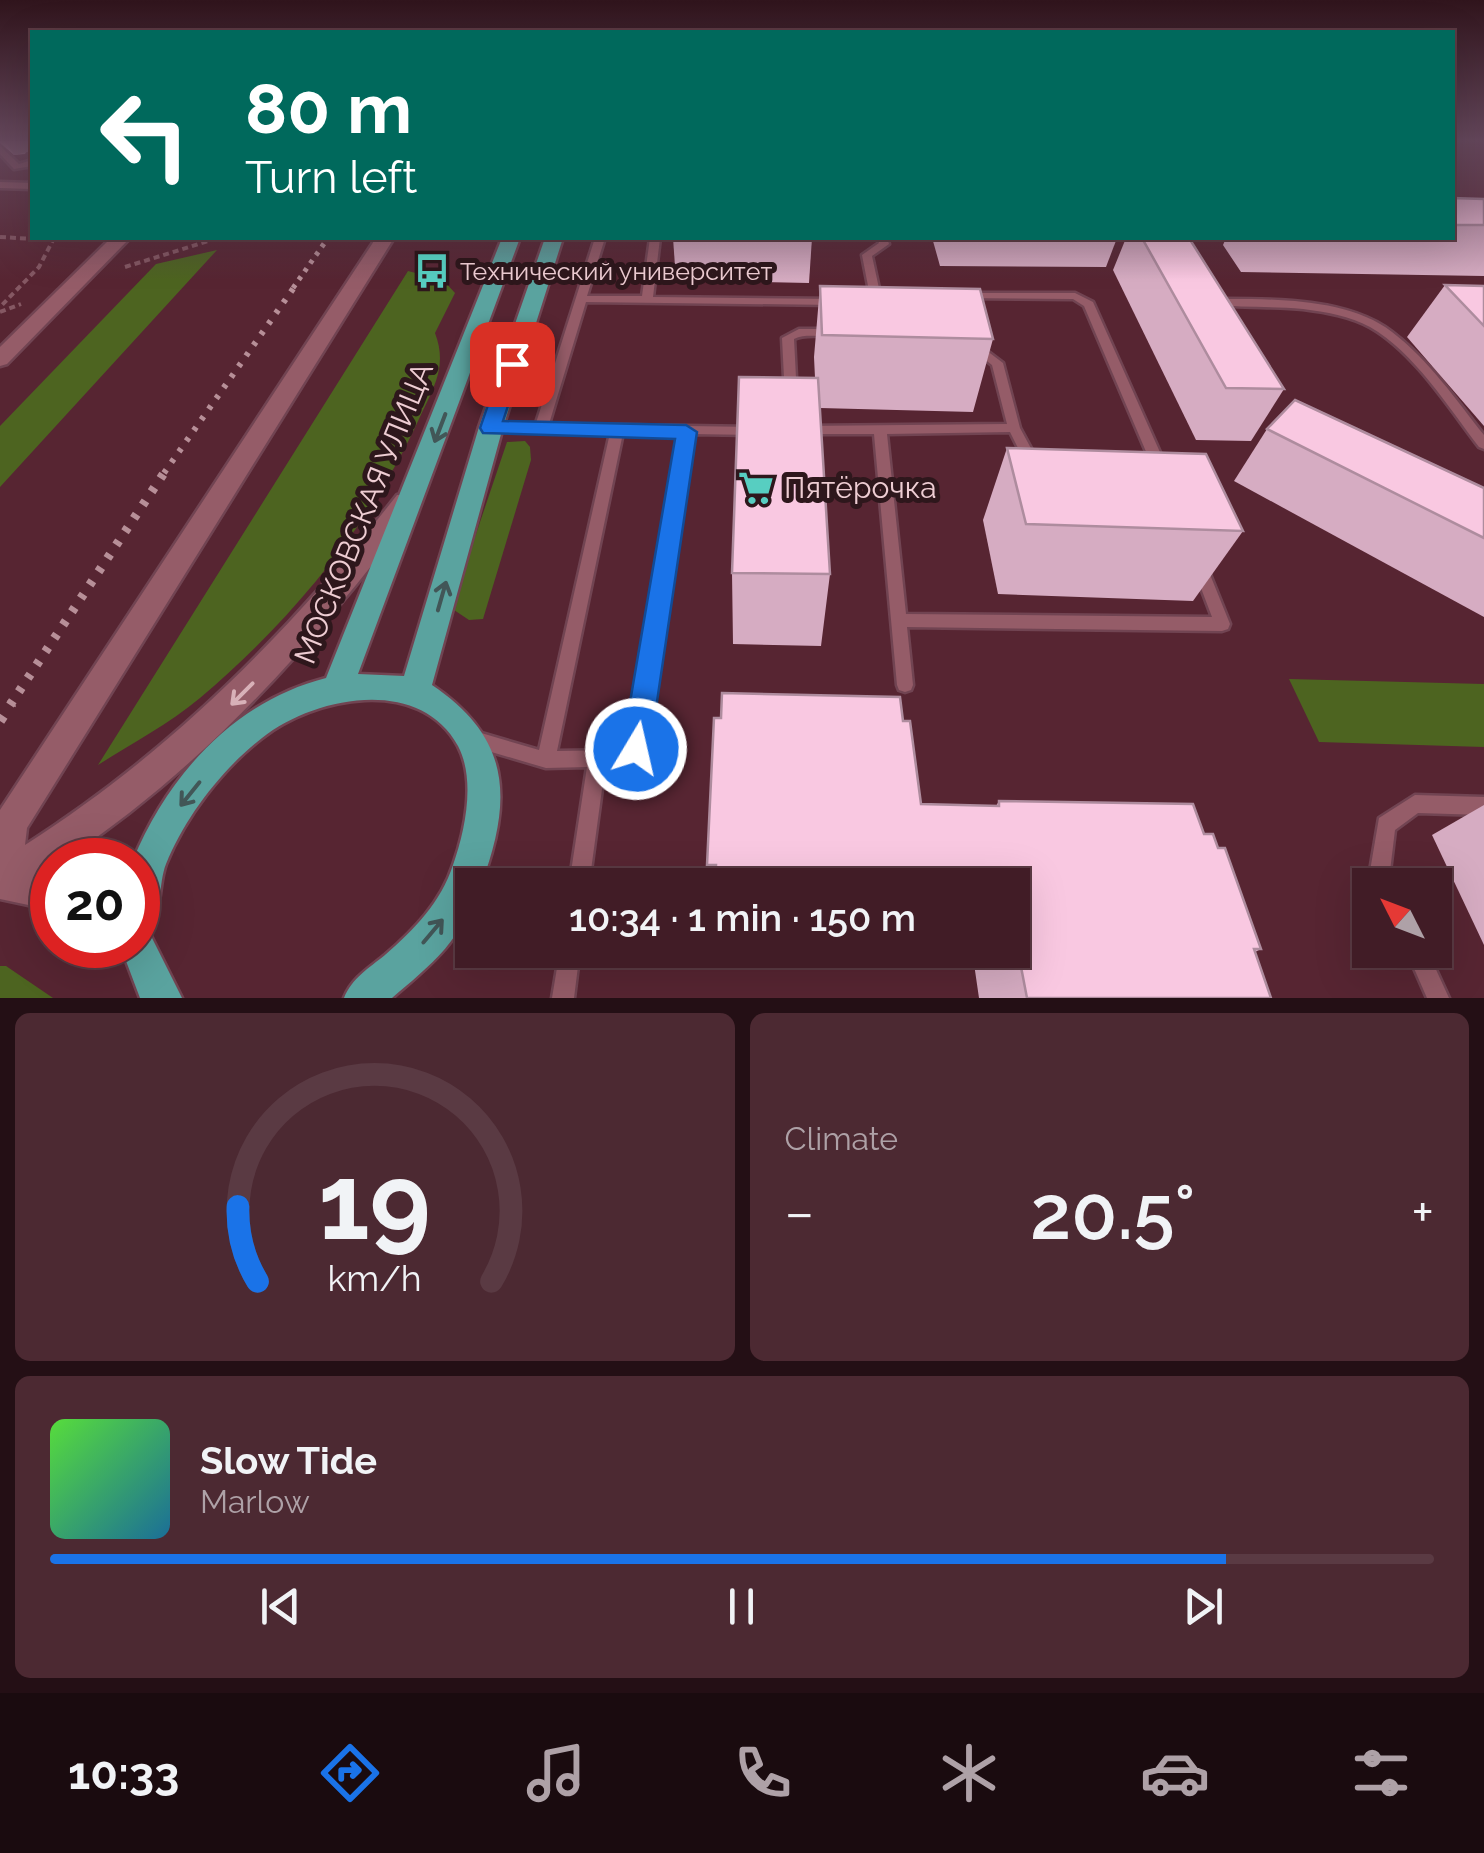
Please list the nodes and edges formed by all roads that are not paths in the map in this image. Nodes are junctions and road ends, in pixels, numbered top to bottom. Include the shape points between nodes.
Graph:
1 (119, 240) edge
2 (384, 240) edge
3 (510, 240) edge
4 (553, 240) edge
5 (599, 240) edge
6 (655, 240) edge
7 (883, 240) edge
8 (1206, 289) edge
9 (893, 296) edge
10 (948, 296) edge
11 (580, 299) junction
12 (647, 300) junction
13 (852, 302) edge
14 (856, 332) edge
15 (958, 338) edge
16 (0, 359) edge
17 (791, 412) edge
18 (491, 428) junction
19 (1014, 428) junction
20 (542, 429) junction
21 (880, 429) junction
22 (774, 430) edge
23 (792, 430) edge
24 (617, 431) junction
25 (686, 432) junction
26 (1484, 444) edge
27 (1164, 477) edge
28 (1043, 484) edge
29 (418, 486) junction
30 (1193, 550) edge
31 (899, 620) junction
32 (905, 685) dead end
33 (337, 690) junction
34 (415, 690) junction
35 (257, 723) junction
36 (470, 738) junction
37 (597, 759) junction
38 (546, 760) junction
39 (163, 768) junction
40 (1484, 806) edge
41 (160, 841) edge
42 (581, 868) edge
43 (1380, 868) edge
44 (2, 880) edge
45 (30, 887) edge
46 (148, 968) edge
47 (567, 968) edge
48 (1424, 968) edge
49 (163, 998) edge
50 (363, 998) edge
51 (563, 998) edge
52 (1438, 998) edge

1 - 16 street
2 - 44 street via 11,823
3 -> 29 main road, МОСКОВСКАЯ УЛИЦА
4 - 18 main road
5 - 11 lane
6 - 12 lane
7 - 9 lane via 867,255 875,296
8 - 26 lane via 1216,306 1269,302 1326,309 1385,331
10 - 27 lane via 1075,296 1088,304
11 - 12 lane
11 - 20 lane
12 - 13 lane
14 - 17 lane via 798,332 788,338
15 - 19 lane via 997,363
18 - 20 lane
34 -> 18 main road
19 - 21 lane
19 - 28 lane
20 - 24 lane
21 - 23 lane
21 - 31 lane
22 - 25 lane
24 - 25 lane
24 - 38 lane
25 - 37 lane via 636,749 630,758
29 - 33 main road, МОСКОВСКАЯ УЛИЦА
29 -> 39 street via 346,582
30 - 31 lane via 1222,624
31 - 32 lane
33 - 34 main road
33 - 35 main road, МОСКОВСКАЯ УЛИЦА via 292,703
34 - 36 main road
35 - 39 street
35 -> 41 main road, МОСКОВСКАЯ УЛИЦА via 214,764
36 - 38 lane
50 -> 36 main road via 408,960 454,906 479,838 482,784
37 - 38 lane
37 - 42 lane
39 - 44 street
40 - 43 lane via 1415,804 1386,825
44 - 45 street
46 - 49 main road
47 - 51 lane
48 - 52 lane

